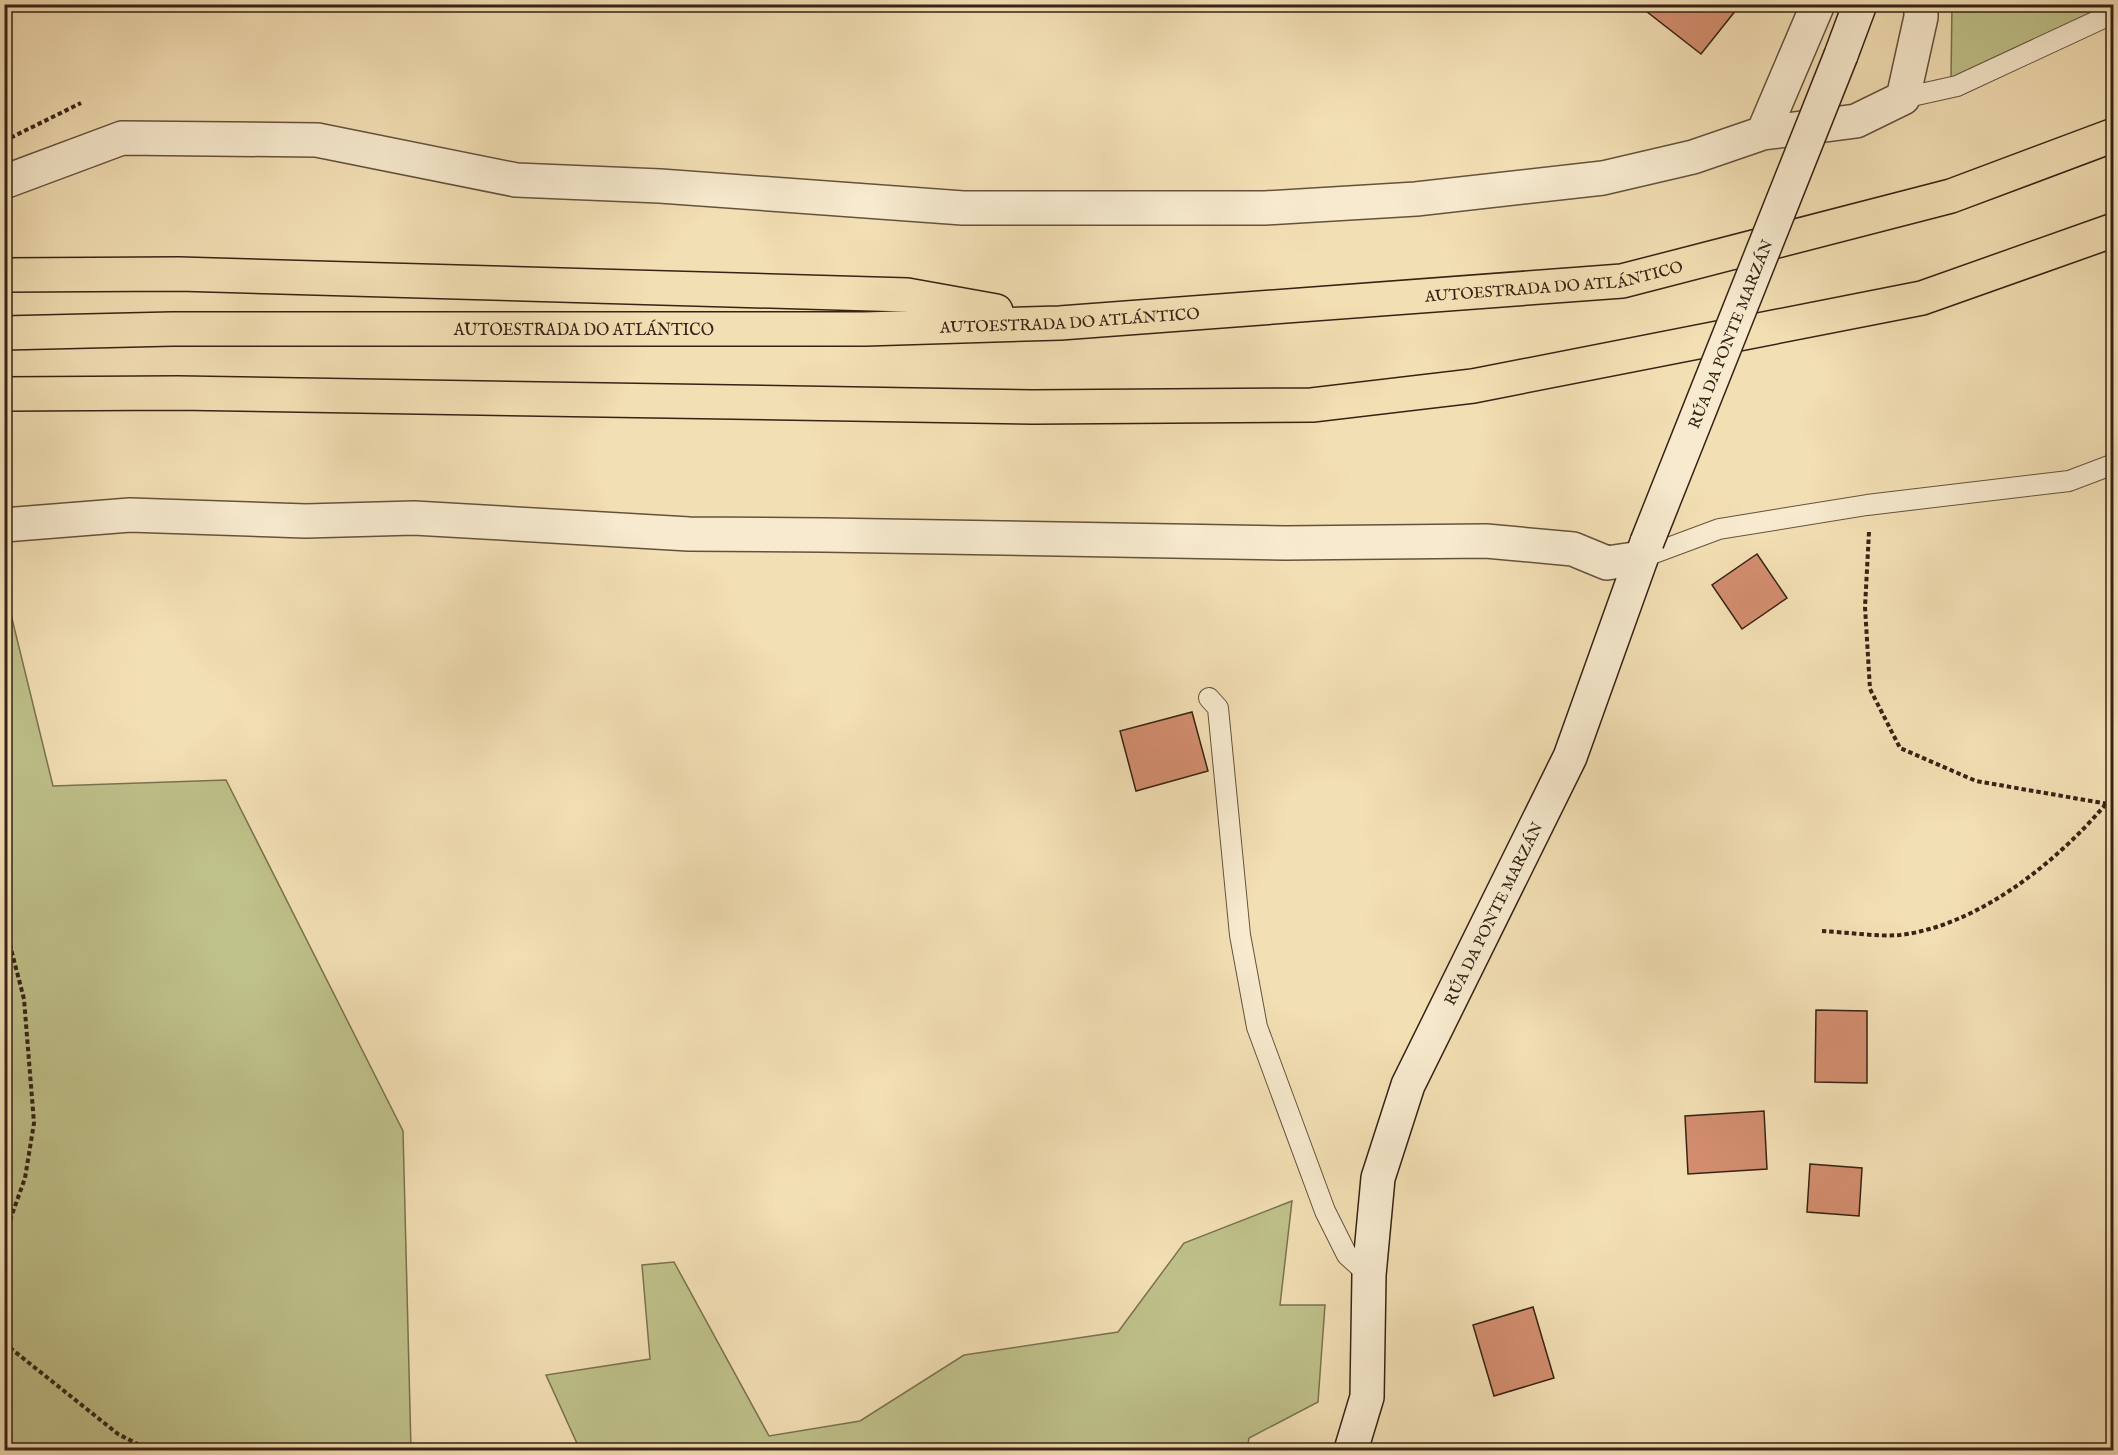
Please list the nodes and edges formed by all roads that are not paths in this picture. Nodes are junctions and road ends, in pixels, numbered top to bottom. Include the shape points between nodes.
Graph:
1 (1818, 4) edge
2 (1860, 4) edge
3 (1921, 4) edge
4 (2114, 13) edge
5 (1903, 98) junction
6 (1763, 133) junction
7 (2114, 135) edge
8 (4, 182) edge
9 (2114, 230) edge
10 (4, 275) edge
11 (1060, 323) junction
12 (4, 333) edge
13 (4, 394) edge
14 (2114, 464) edge
15 (4, 525) edge
16 (1644, 550) junction
17 (1209, 698) dead end
18 (1369, 1275) junction
19 (1352, 1450) edge

1 - 6 street
2 - 16 street, RÚA DA PONTE MARZÁN, bridge
3 - 5 street
4 - 5 lane via 1957,86
5 - 6 street via 1856,121
6 - 8 street via 1603,178 1416,199 1265,208 963,208 660,186 516,180 318,140 122,138
7 - 11 highway, AUTOESTRADA DO ATLÁNTICO via 1951,196 1622,281
9 - 13 highway via 1922,298 1473,386 1312,405 1033,407 178,393
10 - 11 highway via 179,274 908,295
11 - 12 highway, AUTOESTRADA DO ATLÁNTICO via 865,329 172,329
14 - 16 lane via 2069,481 1867,505 1719,529
15 - 16 street via 130,515 306,521 414,518 689,534 1285,543 1486,540 1573,549 1607,563
16 - 18 street, RÚA DA PONTE MARZÁN via 1570,757 1408,1085 1378,1178
17 - 18 lane via 1218,708 1240,935 1257,1027 1325,1211 1347,1255
18 - 19 street, RÚA DA PONTE MARZÁN via 1367,1397

